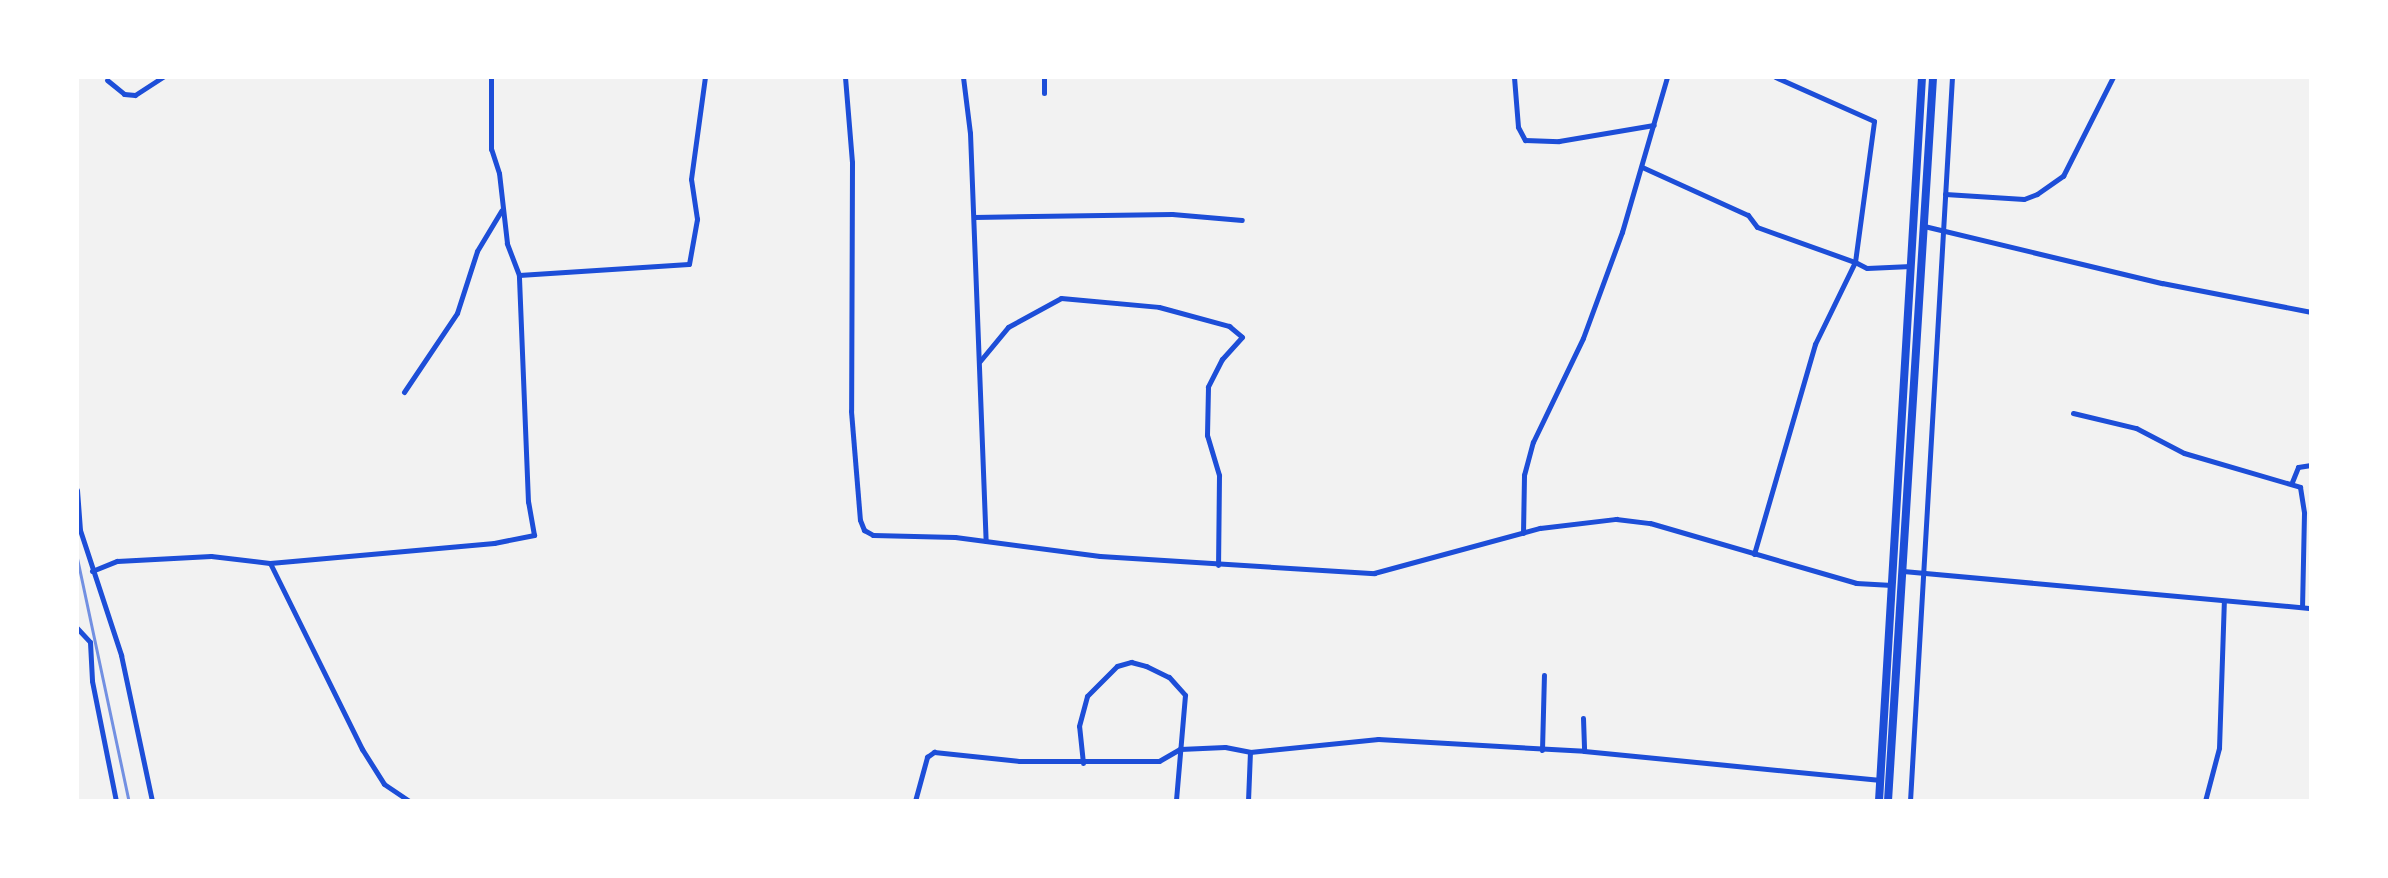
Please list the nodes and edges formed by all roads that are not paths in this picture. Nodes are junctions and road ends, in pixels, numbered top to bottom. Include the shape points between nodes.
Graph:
1 (163, 77) edge
2 (491, 77) edge
3 (705, 77) edge
4 (845, 77) edge
5 (963, 77) edge
6 (1044, 77) edge
7 (1514, 77) edge
8 (1667, 77) edge
9 (1775, 77) edge
10 (1922, 77) edge
11 (1933, 77) edge
12 (1952, 77) edge
13 (2113, 77) edge
14 (107, 80) dead end
15 (1044, 93) dead end
16 (1654, 125) junction
17 (1642, 167) junction
18 (1945, 194) junction
19 (501, 211) junction
20 (974, 217) junction
21 (1242, 220) dead end
22 (1924, 226) junction
23 (1943, 228) junction
24 (1855, 262) junction
25 (1911, 266) junction
26 (519, 275) junction
27 (2311, 312) edge
28 (980, 361) junction
29 (404, 392) dead end
30 (2073, 412) dead end
31 (2311, 465) edge
32 (2292, 482) junction
33 (77, 489) edge
34 (1523, 533) junction
35 (986, 541) junction
36 (1754, 554) junction
37 (270, 563) junction
38 (1219, 565) junction
39 (92, 571) junction
40 (1903, 571) junction
41 (1925, 571) junction
42 (1893, 585) junction
43 (2224, 601) junction
44 (2302, 607) junction
45 (2311, 608) edge
46 (77, 628) edge
47 (1544, 675) dead end
48 (1583, 718) dead end
49 (1180, 749) junction
50 (1542, 750) junction
51 (1584, 751) junction
52 (1250, 752) junction
53 (1083, 763) junction
54 (1881, 780) junction
55 (116, 801) edge
56 (152, 801) edge
57 (408, 801) edge
58 (915, 801) edge
59 (1176, 801) edge
60 (1248, 801) edge
61 (1879, 801) edge
62 (1888, 801) edge
63 (1910, 801) edge
64 (2205, 801) edge

1 - 14 street via 135,95 124,94
2 - 19 street via 491,149 499,173
3 - 26 street via 691,179 697,219 689,264
4 - 35 street via 853,222 848,320 851,411 860,520 864,530 873,535
5 - 20 street
6 - 15 street
7 - 16 street via 1517,127 1525,141 1559,141
8 - 16 street
9 - 24 street via 1874,121
10 - 25 highway
11 - 22 highway
12 - 18 street
13 - 18 street via 2063,176 2038,194 2024,199
16 - 17 street
17 - 24 street via 1748,215 1757,227
17 - 34 street via 1583,338 1532,442 1524,475
18 - 23 street
19 - 26 street
19 - 29 street via 477,251 457,313
20 - 21 street via 1172,214
20 - 28 street
22 - 23 street
22 - 40 highway
23 - 27 street via 2162,283
23 - 41 street
24 - 25 street via 1867,268
24 - 36 street via 1815,344
25 - 42 highway
26 - 37 street via 528,502 534,536
28 - 35 street
28 - 38 street via 1008,327 1061,299 1159,307 1229,326 1242,337 1222,359 1208,387 1207,435 1220,475
30 - 32 street via 2136,428 2196,457
31 - 32 street via 2298,467
32 - 44 street via 2300,486 2304,504
33 - 39 street via 80,530
34 - 36 street via 1569,522 1616,519 1650,523
34 - 38 street via 1374,573
35 - 38 street
36 - 42 street via 1856,583
37 - 39 street via 211,556 117,561
37 - 57 street via 362,750 384,784
39 - 56 street via 121,655
40 - 41 street
40 - 62 highway
41 - 43 street
41 - 63 street
42 - 54 highway
43 - 44 street
43 - 64 street via 2220,748
44 - 45 street
46 - 55 street via 90,642 94,692
47 - 50 street
48 - 51 street
49 - 52 street via 1225,747
49 - 53 street via 1159,761
49 - 53 street via 1185,695 1169,677 1131,662 1117,666 1087,696 1079,726
49 - 59 street
50 - 51 street
50 - 52 street via 1378,739
51 - 54 street
52 - 60 street
53 - 58 street via 934,752 927,757
54 - 61 highway

